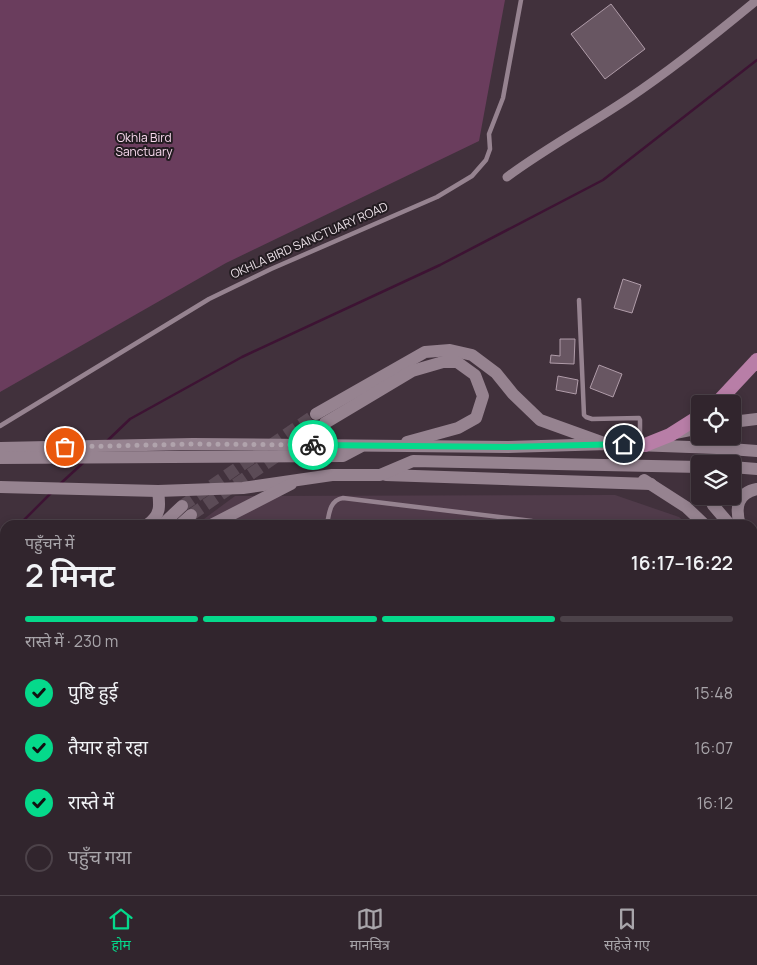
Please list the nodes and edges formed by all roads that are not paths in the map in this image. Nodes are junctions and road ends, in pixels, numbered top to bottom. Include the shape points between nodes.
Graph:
1 (521, 0) edge
2 (756, 0) edge
3 (507, 177) dead end
4 (579, 300) dead end
5 (757, 360) edge
6 (724, 395) edge
7 (757, 419) edge
8 (691, 421) edge
9 (741, 421) edge
10 (0, 426) edge
11 (691, 430) edge
12 (670, 434) junction
13 (608, 444) junction
14 (642, 445) junction
15 (390, 446) junction
16 (757, 451) edge
17 (5, 453) edge
18 (618, 466) junction
19 (691, 466) edge
20 (741, 468) edge
21 (757, 469) edge
22 (380, 474) junction
23 (302, 479) junction
24 (651, 484) junction
25 (0, 487) edge
26 (757, 489) edge
27 (158, 491) junction
28 (713, 505) edge
29 (153, 520) edge
30 (170, 520) edge
31 (182, 520) edge
32 (221, 520) edge
33 (328, 520) edge
34 (524, 520) edge
35 (700, 520) edge
36 (726, 520) edge
37 (739, 520) edge

1 - 10 lane, OKHLA BIRD SANCTUARY ROAD via 503,98 490,134 490,149 486,160 472,176 437,197 209,299
2 - 3 street via 707,42 630,98
4 - 14 lane via 584,415 592,419 639,418
5 - 6 highway
7 - 9 main road
8 - 12 highway
11 - 12 main road
12 - 14 highway
13 - 14 main road
13 - 15 main road
13 - 15 main road via 540,420 496,373 472,355 450,350 424,352 320,418 412,371 443,362 457,362 475,375 483,396 476,418 458,428
14 - 16 main road
15 - 17 main road via 363,446 343,456 192,450
18 - 19 main road
18 - 22 main road via 413,461
18 - 24 main road
20 - 21 main road
22 - 23 main road
22 - 24 main road
23 - 27 main road via 243,488
23 - 32 main road
24 - 35 main road
25 - 27 main road
26 - 37 main road via 748,492 740,501
27 - 29 main road via 160,509
28 - 36 main road
30 - 31 main road via 187,510
33 - 34 lane via 334,502 343,498

